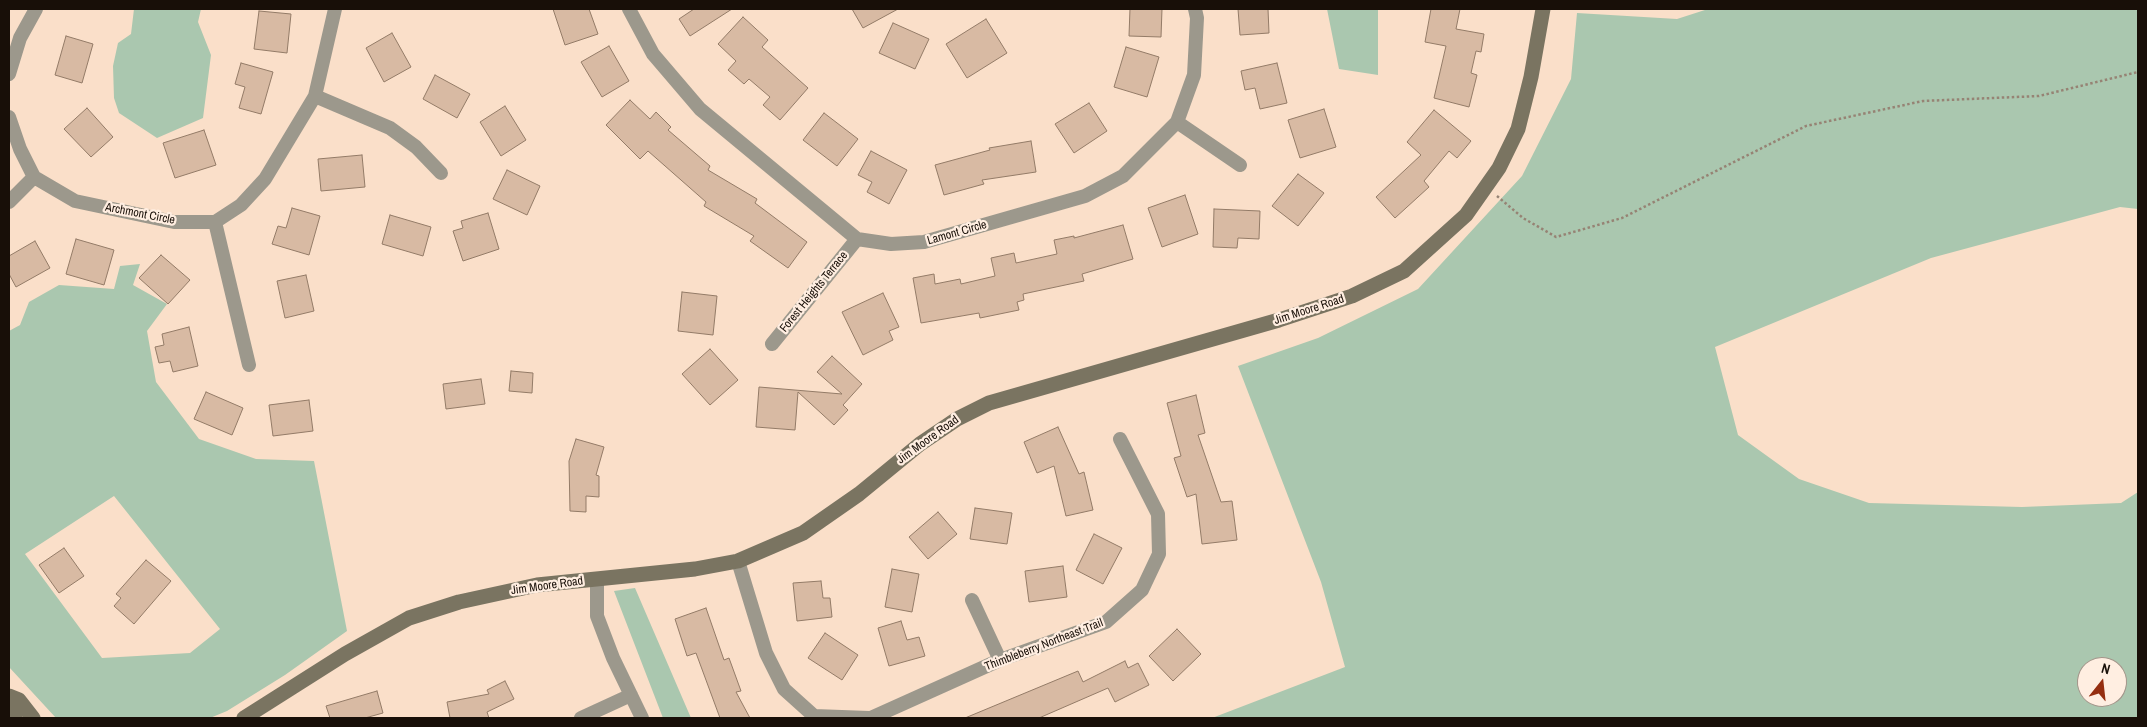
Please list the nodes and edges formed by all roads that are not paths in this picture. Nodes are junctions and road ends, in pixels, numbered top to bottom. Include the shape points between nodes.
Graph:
1 (36, 9) edge
2 (335, 9) edge
3 (629, 9) edge
4 (1195, 9) edge
5 (1543, 9) edge
6 (14, 36) edge
7 (9, 74) edge
8 (315, 96) junction
9 (9, 117) edge
10 (1177, 122) junction
11 (1240, 165) dead end
12 (441, 173) dead end
13 (34, 177) junction
14 (9, 202) edge
15 (215, 222) junction
16 (857, 239) junction
17 (772, 344) dead end
18 (249, 365) dead end
19 (1120, 439) dead end
20 (738, 561) junction
21 (597, 579) junction
22 (972, 600) dead end
23 (1000, 660) junction
24 (630, 695) junction
25 (9, 696) edge
26 (9, 700) edge
27 (15, 718) edge
28 (33, 718) edge
29 (244, 718) edge
30 (581, 718) edge
31 (642, 718) edge
32 (870, 718) edge

1 - 6 street
2 - 8 street
3 - 16 street via 653,54 700,109
4 - 10 street, Lamont Circle via 1194,75
5 - 20 street, Jim Moore Road via 1518,129 1499,168 1454,228 1404,271 1352,296 1279,320 990,403 957,419 920,444 859,494 803,533
6 - 7 street
8 - 12 street via 390,128 416,147
8 - 15 street via 265,179 241,205
9 - 13 street
10 - 11 street
10 - 16 street, Lamont Circle via 1123,176 1085,196 924,242 891,244
13 - 14 street
13 - 15 street, Archmont Circle via 75,201 174,222
15 - 18 street
16 - 17 street, Forest Heights Terrace
19 - 23 street, Thimbleberry Northeast Trail via 1158,514 1159,554 1142,590 1106,622
20 - 21 street, Jim Moore Road
20 - 32 street, Thimbleberry Northeast Trail via 766,653 784,689 814,716
21 - 24 street via 597,616
21 - 29 street, Jim Moore Road via 530,587 459,602 410,618 344,654
22 - 23 street
23 - 32 street, Thimbleberry Northeast Trail
24 - 30 street
24 - 31 street
25 - 28 street via 19,700
26 - 27 street

